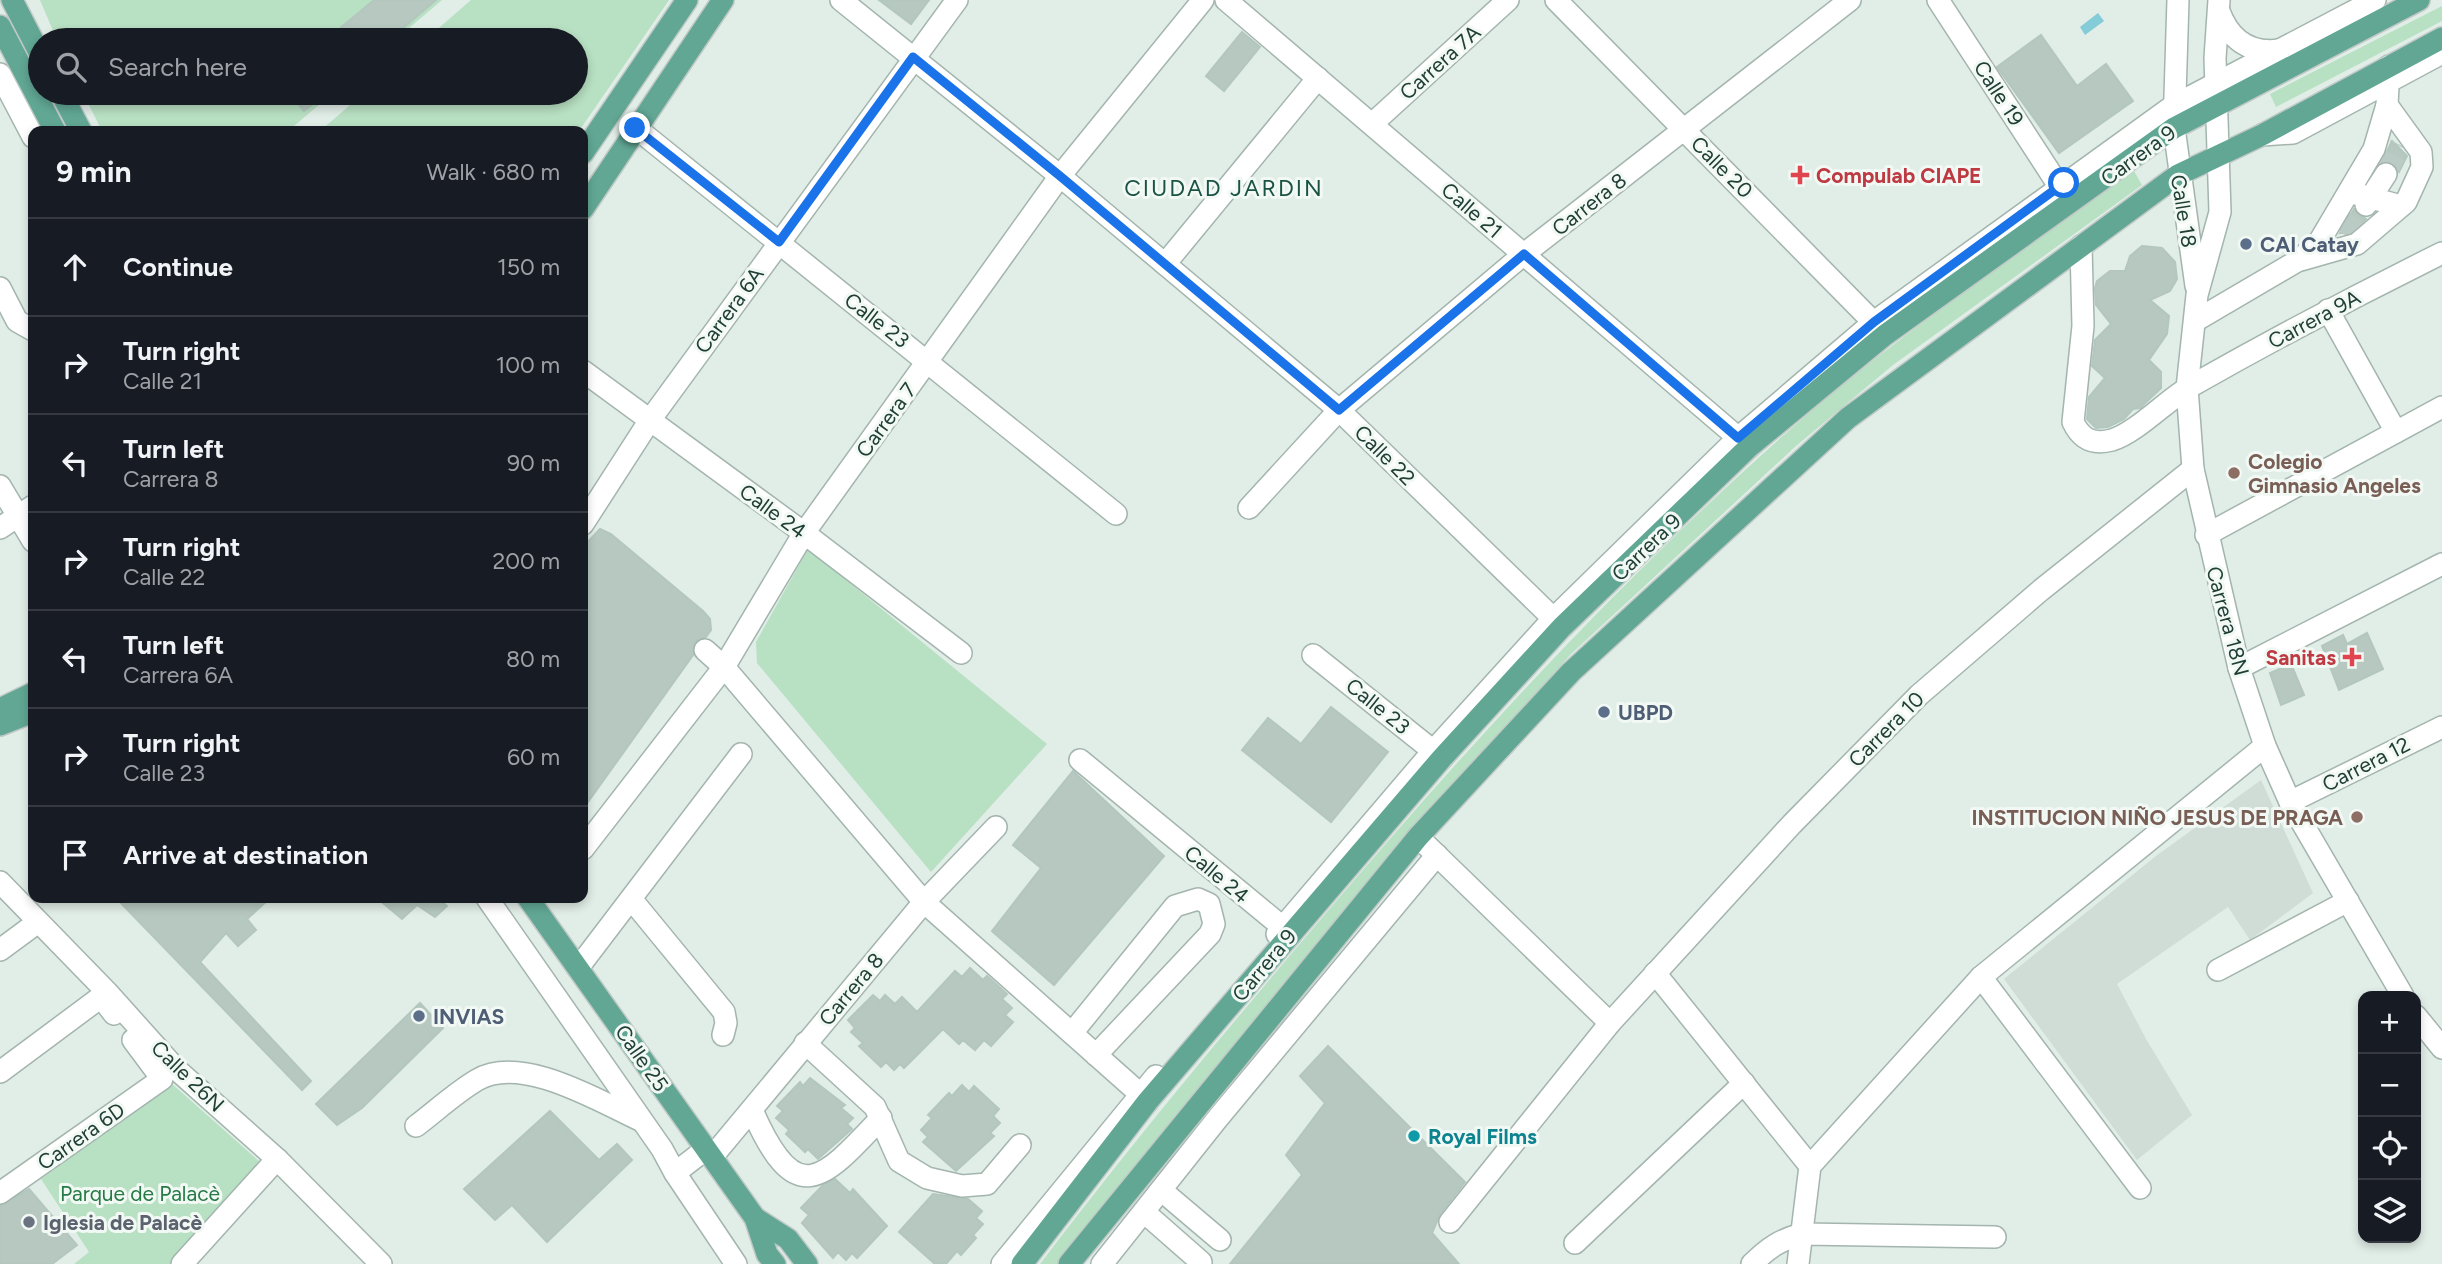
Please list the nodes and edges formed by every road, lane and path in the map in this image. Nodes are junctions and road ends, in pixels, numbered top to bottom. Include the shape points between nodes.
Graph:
1 (12, 0) edge
2 (687, 0) edge
3 (723, 0) edge
4 (841, 0) edge
5 (957, 0) edge
6 (1203, 0) edge
7 (1226, 0) edge
8 (1508, 0) edge
9 (1556, 0) edge
10 (1850, 0) edge
11 (1938, 0) edge
12 (2178, 0) edge
13 (2375, 0) edge
14 (2419, 0) edge
15 (2219, 5) edge
16 (0, 26) edge
17 (28, 31) edge
18 (2441, 44) edge
19 (2285, 50) junction
20 (913, 57) junction
21 (2388, 73) junction
22 (0, 74) edge
23 (1318, 78) junction
24 (28, 79) edge
25 (2216, 81) junction
26 (41, 105) edge
27 (67, 105) edge
28 (2217, 105) junction
29 (2387, 105) junction
30 (2173, 106) junction
31 (1372, 124) junction
32 (52, 126) edge
33 (78, 126) edge
34 (28, 127) edge
35 (635, 128) junction
36 (2174, 128) junction
37 (1685, 129) junction
38 (588, 146) edge
39 (2220, 152) junction
40 (2386, 174) tunnel mouth
41 (2178, 175) junction
42 (1060, 176) junction
43 (2059, 186) junction
44 (2362, 199) junction
45 (588, 201) edge
46 (2401, 206) junction
47 (2220, 212) joint
48 (2345, 235) tunnel mouth
49 (779, 242) junction
50 (2081, 246) junction
51 (2327, 253) junction
52 (2442, 253) edge
53 (1524, 254) junction
54 (2299, 260) junction
55 (1165, 264) junction
56 (0, 288) edge
57 (2197, 295) junction
58 (2328, 310) junction
59 (2195, 321) junction
60 (28, 327) edge
61 (1880, 328) junction
62 (928, 360) junction
63 (588, 375) edge
64 (2188, 388) junction
65 (2442, 407) edge
66 (1339, 410) junction
67 (650, 420) junction
68 (2396, 432) junction
69 (1743, 442) junction
70 (2193, 469) junction
71 (0, 486) edge
72 (1249, 508) dead end
73 (26, 511) edge
74 (1116, 514) dead end
75 (588, 516) edge
76 (0, 528) edge
77 (804, 533) junction
78 (2206, 535) junction
79 (2442, 564) edge
80 (1557, 624) junction
81 (705, 650) dead end
82 (961, 653) dead end
83 (1313, 654) dead end
84 (724, 667) junction
85 (2239, 668) junction
86 (28, 696) edge
87 (0, 709) edge
88 (28, 714) edge
89 (0, 725) edge
90 (2442, 727) edge
91 (2265, 746) junction
92 (741, 754) dead end
93 (1438, 754) junction
94 (1080, 760) dead end
95 (2290, 803) junction
96 (996, 827) dead end
97 (1418, 837) junction
98 (588, 843) edge
99 (1437, 855) junction
100 (0, 882) edge
101 (632, 900) junction
102 (2348, 901) junction
103 (924, 902) junction
104 (490, 903) edge
105 (537, 903) edge
106 (38, 922) junction
107 (1287, 931) junction
108 (0, 950) edge
109 (578, 968) junction
110 (2218, 970) dead end
111 (1656, 973) junction
112 (1981, 977) junction
113 (2400, 991) edge
114 (2421, 1022) edge
115 (1610, 1023) junction
116 (1072, 1033) junction
117 (723, 1035) dead end
118 (806, 1043) junction
119 (2442, 1048) edge
120 (1096, 1055) junction
121 (0, 1072) edge
122 (1744, 1083) junction
123 (1144, 1098) junction
124 (752, 1110) junction
125 (881, 1118) junction
126 (642, 1120) junction
127 (416, 1126) dead end
128 (1020, 1145) dead end
129 (709, 1153) junction
130 (277, 1159) junction
131 (1810, 1166) junction
132 (675, 1173) junction
133 (2140, 1188) dead end
134 (1161, 1190) junction
135 (0, 1193) edge
136 (1144, 1212) junction
137 (755, 1218) junction
138 (1450, 1222) dead end
139 (1803, 1234) junction
140 (1995, 1237) dead end
141 (1220, 1240) dead end
142 (1575, 1243) dead end
143 (1201, 1262) edge
144 (182, 1264) edge
145 (381, 1264) edge
146 (736, 1264) edge
147 (775, 1264) edge
148 (807, 1264) edge
149 (1002, 1264) edge
150 (1022, 1264) edge
151 (1069, 1264) edge
152 (1102, 1264) edge
153 (1752, 1264) edge
154 (1798, 1264) edge

1 - 17 main road
2 - 38 main road
3 - 35 main road
4 - 20 street, Calle 22
5 - 20 street, Carrera 6A
6 - 42 street, Carrera 7
7 - 23 street, Calle 21
8 - 31 street, Carrera 7A
9 - 37 street, Calle 20
10 - 37 street, Carrera 8
11 - 43 street, Calle 19
12 - 30 street, Calle 18
13 - 19 street
14 - 28 main road, Carrera 9
15 - 19 street via 2225,26 2235,39 2266,52
15 - 25 street, Calle 18
16 - 24 main road
18 - 21 main road, Carrera 9
19 - 25 street
20 - 42 street, Calle 22
20 - 49 street, Carrera 6A
21 - 29 street
21 - 39 main road, Carrera 9
22 - 34 street
23 - 31 street, Calle 21
23 - 55 street
25 - 28 street, Calle 18
25 - 30 street
26 - 32 main road
27 - 33 main road
28 - 36 main road, Carrera 9
28 - 39 street, Calle 18
29 - 44 street
29 - 46 street via 2401,136 2421,152 2422,167
30 - 36 street, Calle 18
30 - 43 street
31 - 53 street, Calle 21
35 - 45 main road
35 - 49 street, Calle 23
36 - 41 street, Calle 18
36 - 61 main road, Carrera 9
37 - 53 street, Carrera 8
37 - 61 street, Calle 20
39 - 41 main road, Carrera 9
39 - 47 street, Calle 18
40 - 44 street
41 - 50 main road, Carrera 9
41 - 57 street, Calle 18
42 - 55 street, Calle 22
42 - 62 street, Carrera 7
43 - 61 street
44 - 46 street
44 - 54 street
46 - 51 street via 2357,244
47 - 57 street, Carrera 18N
48 - 51 street
49 - 62 street, Calle 23
49 - 67 street, Carrera 6A
50 - 64 street, Carrera 9A via 2082,326 2073,422 2079,435 2090,441 2113,440
50 - 97 main road, Carrera 9 via 1847,418 1571,671
51 - 54 street
52 - 58 street, Carrera 9A
53 - 66 street, Carrera 8
53 - 69 street, Calle 21
54 - 59 street
55 - 66 street, Calle 22
56 - 60 street via 17,321
57 - 59 street, Carrera 18N
58 - 64 street, Carrera 9A
58 - 68 street
59 - 64 street, Carrera 18N
61 - 69 main road, Carrera 9
62 - 74 street, Calle 23
62 - 77 street, Carrera 7
63 - 67 street, Calle 24
64 - 70 street, Carrera 18N
65 - 68 street
66 - 72 street, Carrera 8
66 - 80 street, Calle 22
67 - 75 street, Carrera 6A
67 - 77 street, Calle 24
68 - 78 street
69 - 80 main road, Carrera 9
70 - 78 street, Carrera 18N
70 - 111 street, Carrera 10 via 1919,695 1792,824
71 - 73 street
73 - 76 street
77 - 82 street, Calle 24
77 - 84 street, Carrera 7
78 - 85 street, Carrera 18N
79 - 85 street
80 - 93 main road, Carrera 9
81 - 84 street
83 - 93 street, Calle 23
84 - 98 street, Carrera 7
84 - 103 street
85 - 91 street, Carrera 18N
86 - 87 main road
88 - 89 main road
90 - 95 street, Carrera 12
91 - 95 street, Carrera 18N
91 - 112 street
92 - 101 street
93 - 107 main road, Carrera 9
94 - 107 street, Calle 24
95 - 102 street, Carrera 18N
96 - 103 street, Carrera 8
97 - 99 street
97 - 151 main road, Carrera 9
99 - 115 street
99 - 134 street
100 - 106 street, Calle 26N
101 - 109 street
101 - 117 street via 724,1012
102 - 110 street
102 - 113 street, Carrera 18N
103 - 116 street
103 - 118 street, Carrera 8
104 - 126 street
105 - 109 main road, Calle 25
106 - 108 street
106 - 130 street, Calle 26N via 176,1069
107 - 123 main road, Carrera 9
109 - 129 main road, Calle 25
111 - 115 street, Carrera 10
111 - 122 street
112 - 131 street
112 - 133 street
114 - 119 street
115 - 138 street, Carrera 10
116 - 120 street
116 - 120 street via 1175,906 1198,899 1209,904 1214,924 1210,934
118 - 124 street, Carrera 8
118 - 125 street via 863,1094
120 - 123 street
121 - 135 street, Carrera 6D via 101,997 162,1079
122 - 131 street
122 - 142 street
123 - 149 street
123 - 150 main road, Carrera 9
124 - 125 street via 781,1161 795,1175 810,1177 838,1164
124 - 129 street, Carrera 8
125 - 128 street via 899,1161 928,1178 962,1186 987,1184
126 - 127 street via 553,1081 505,1070 478,1079
126 - 132 street
129 - 132 street, Carrera 8
129 - 137 main road, Calle 25
130 - 144 street
130 - 145 street, Calle 26N
131 - 139 street
132 - 146 street
134 - 136 street
134 - 141 street
136 - 143 street
136 - 152 street
137 - 147 main road, Calle 25
137 - 148 main road, Calle 25 via 788,1239
139 - 140 street
139 - 153 street via 1785,1238
139 - 154 street

